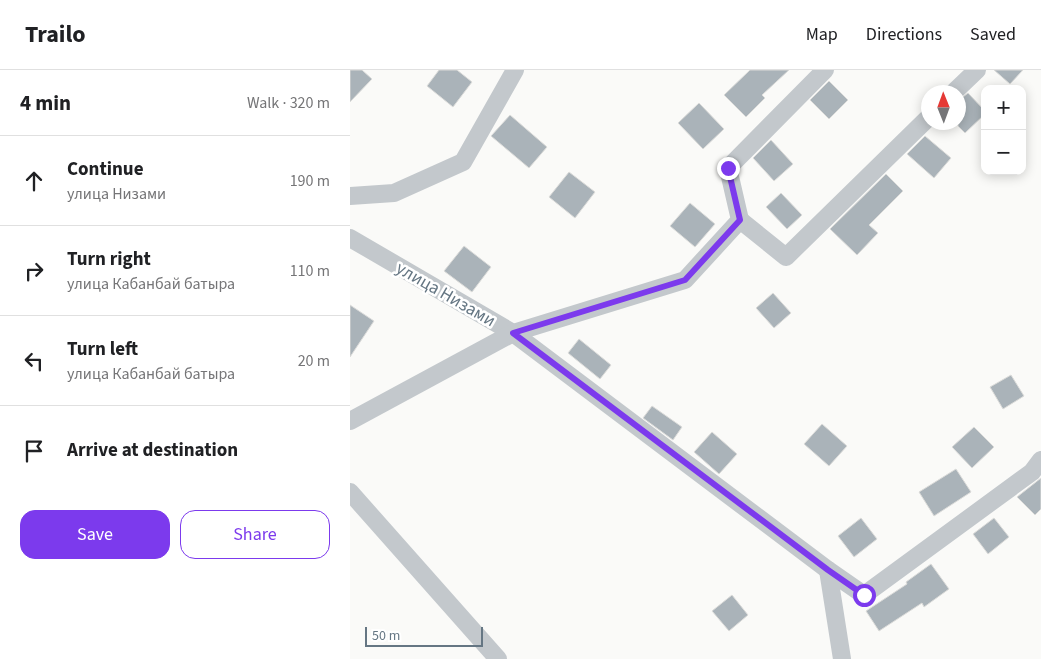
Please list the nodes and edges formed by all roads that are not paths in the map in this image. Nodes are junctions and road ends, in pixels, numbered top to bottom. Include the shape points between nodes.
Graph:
1 (515, 70) edge
2 (825, 70) edge
3 (977, 70) edge
4 (961, 85) edge
5 (921, 125) edge
6 (350, 196) edge
7 (740, 220) junction
8 (350, 238) edge
9 (513, 333) junction
10 (350, 421) edge
11 (1041, 460) edge
12 (350, 492) edge
13 (828, 570) junction
14 (498, 659) edge
15 (842, 659) edge

1 - 6 street via 463,162 394,193
2 - 7 street via 728,168
3 - 4 street
5 - 7 street via 786,257
7 - 9 street via 685,280
8 - 9 street, улица Низами
9 - 10 street
9 - 13 street, улица Низами
11 - 13 street, улица Низами via 1032,472 864,595
12 - 14 street
13 - 15 street

